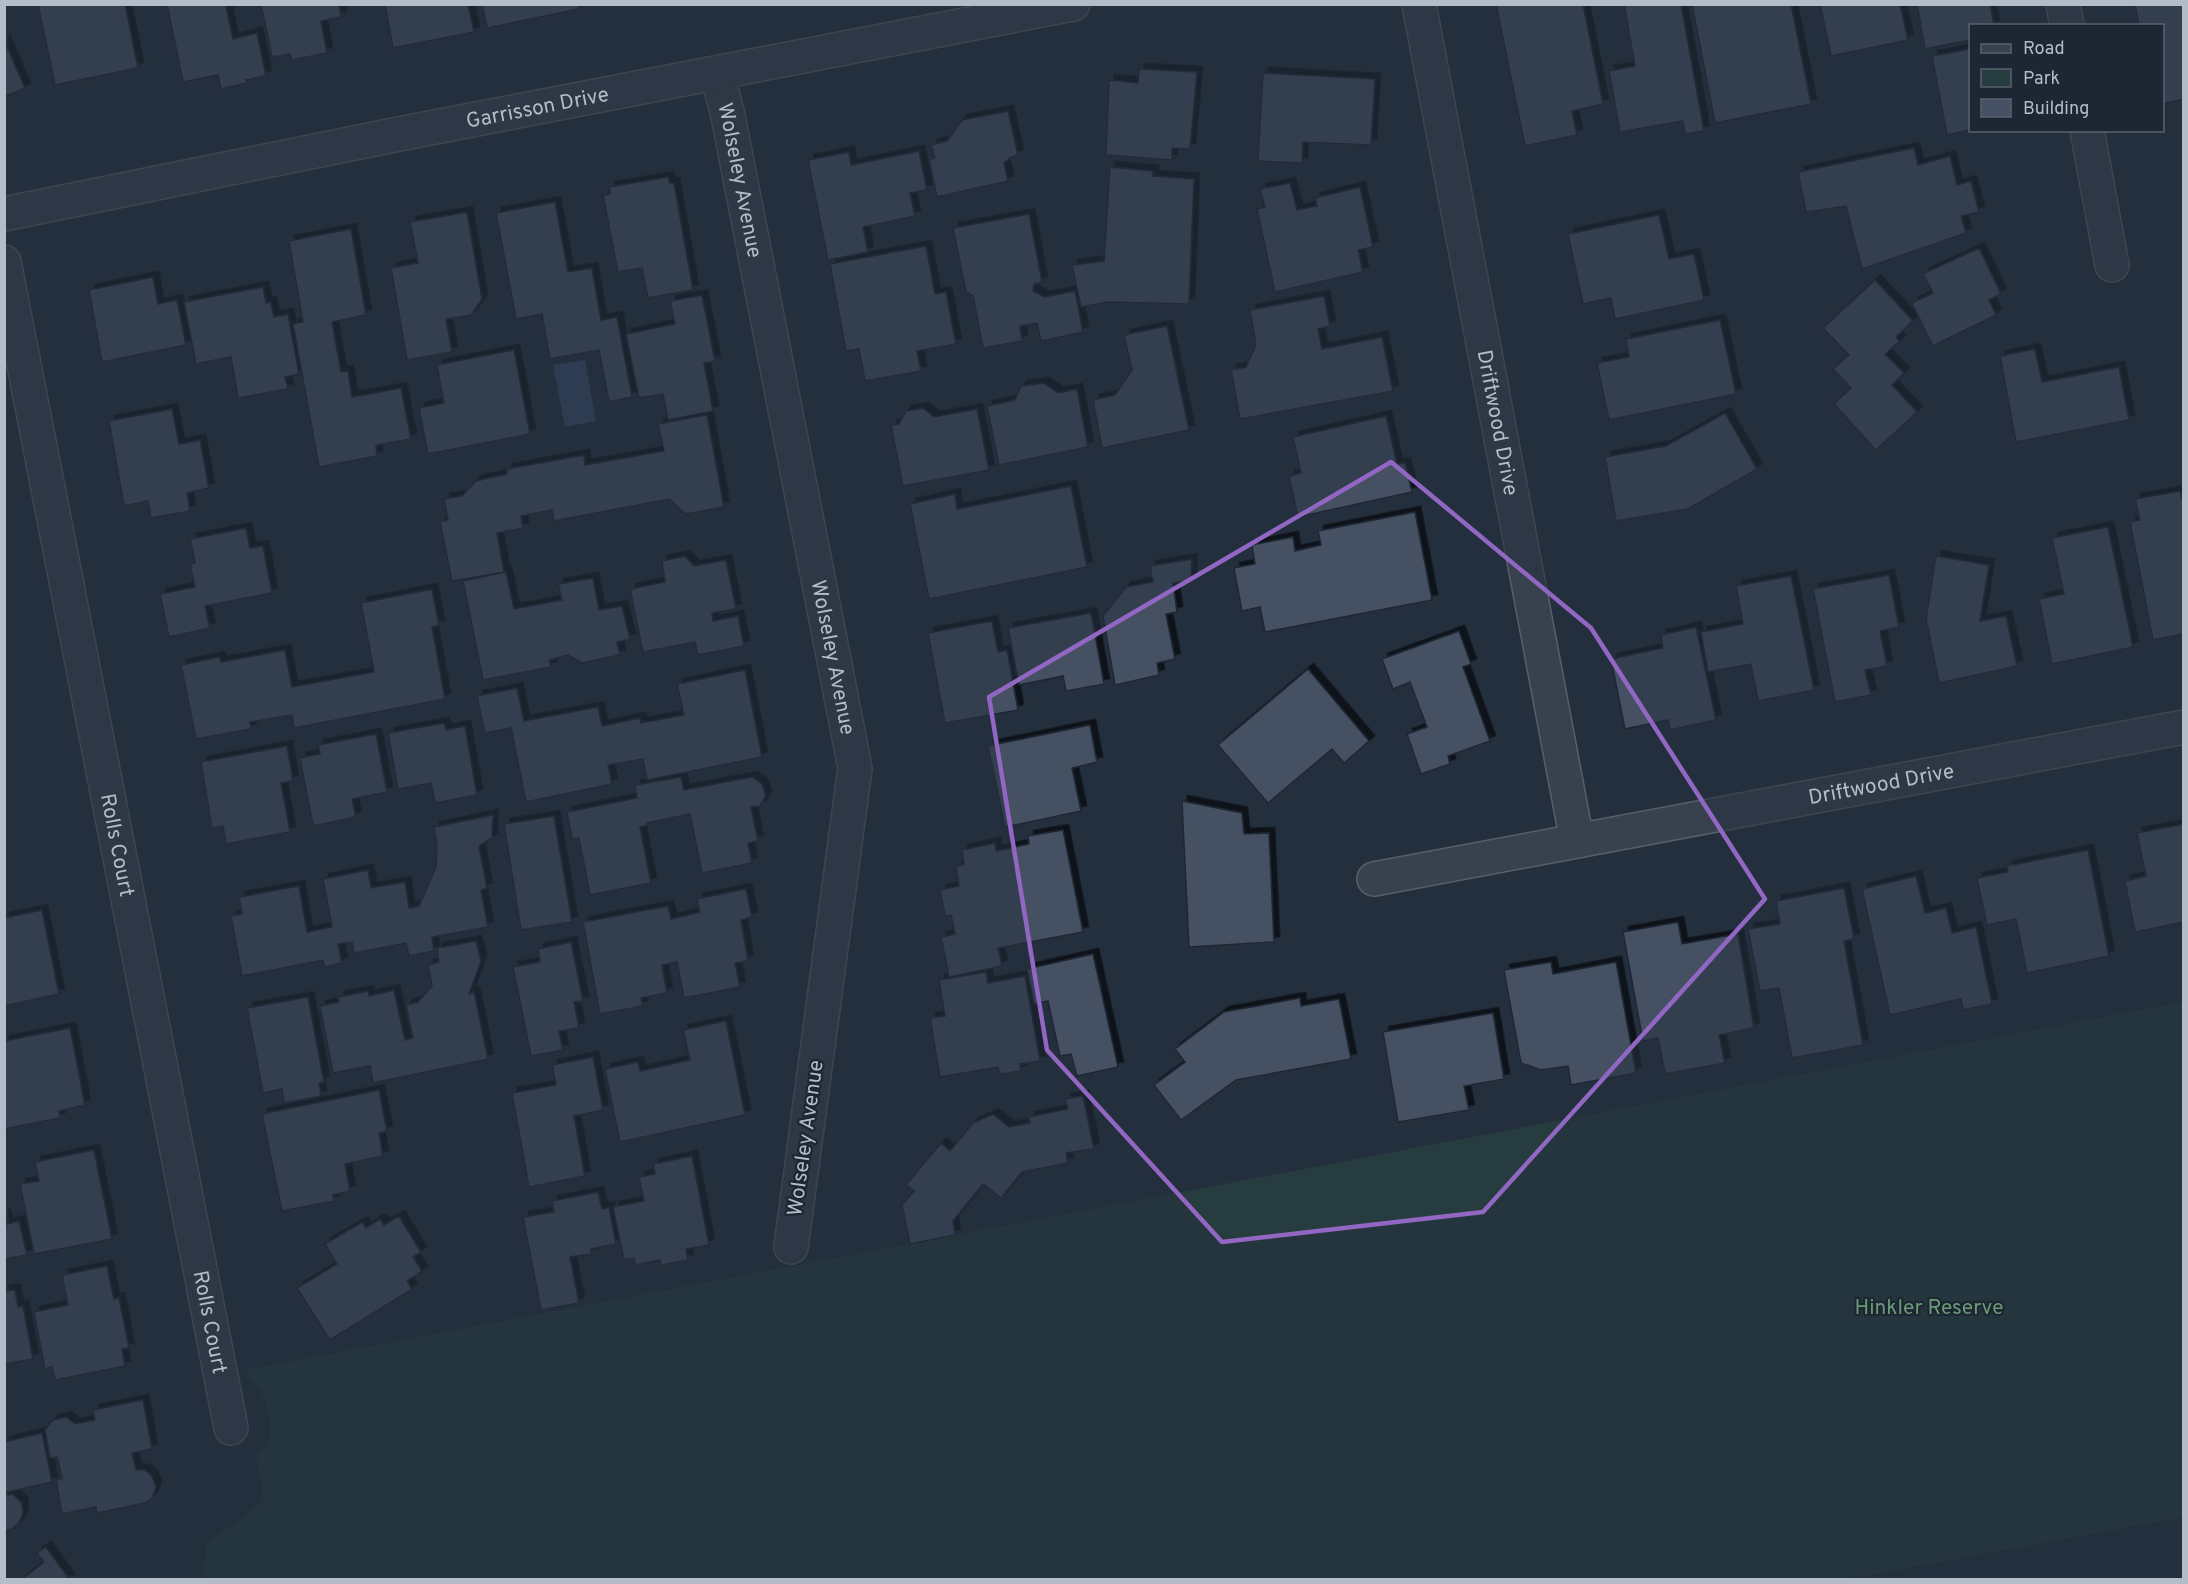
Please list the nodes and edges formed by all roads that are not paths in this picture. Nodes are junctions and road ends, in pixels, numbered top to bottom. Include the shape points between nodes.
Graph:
1 (1073, 4) edge
2 (1419, 4) edge
3 (2063, 4) edge
4 (2067, 24) edge
5 (717, 73) junction
6 (2087, 132) edge
7 (4, 214) edge
8 (4, 262) edge
9 (2112, 266) dead end
10 (2184, 727) edge
11 (1577, 841) junction
12 (1374, 879) dead end
13 (791, 1247) dead end
14 (231, 1428) dead end

1 - 5 street, Garrisson Drive
2 - 11 street, Driftwood Drive
3 - 4 street
5 - 7 street, Garrisson Drive
5 - 13 street, Wolseley Avenue via 855,768
6 - 9 street
8 - 14 street, Rolls Court
10 - 11 street, Driftwood Drive
11 - 12 street, Driftwood Drive

